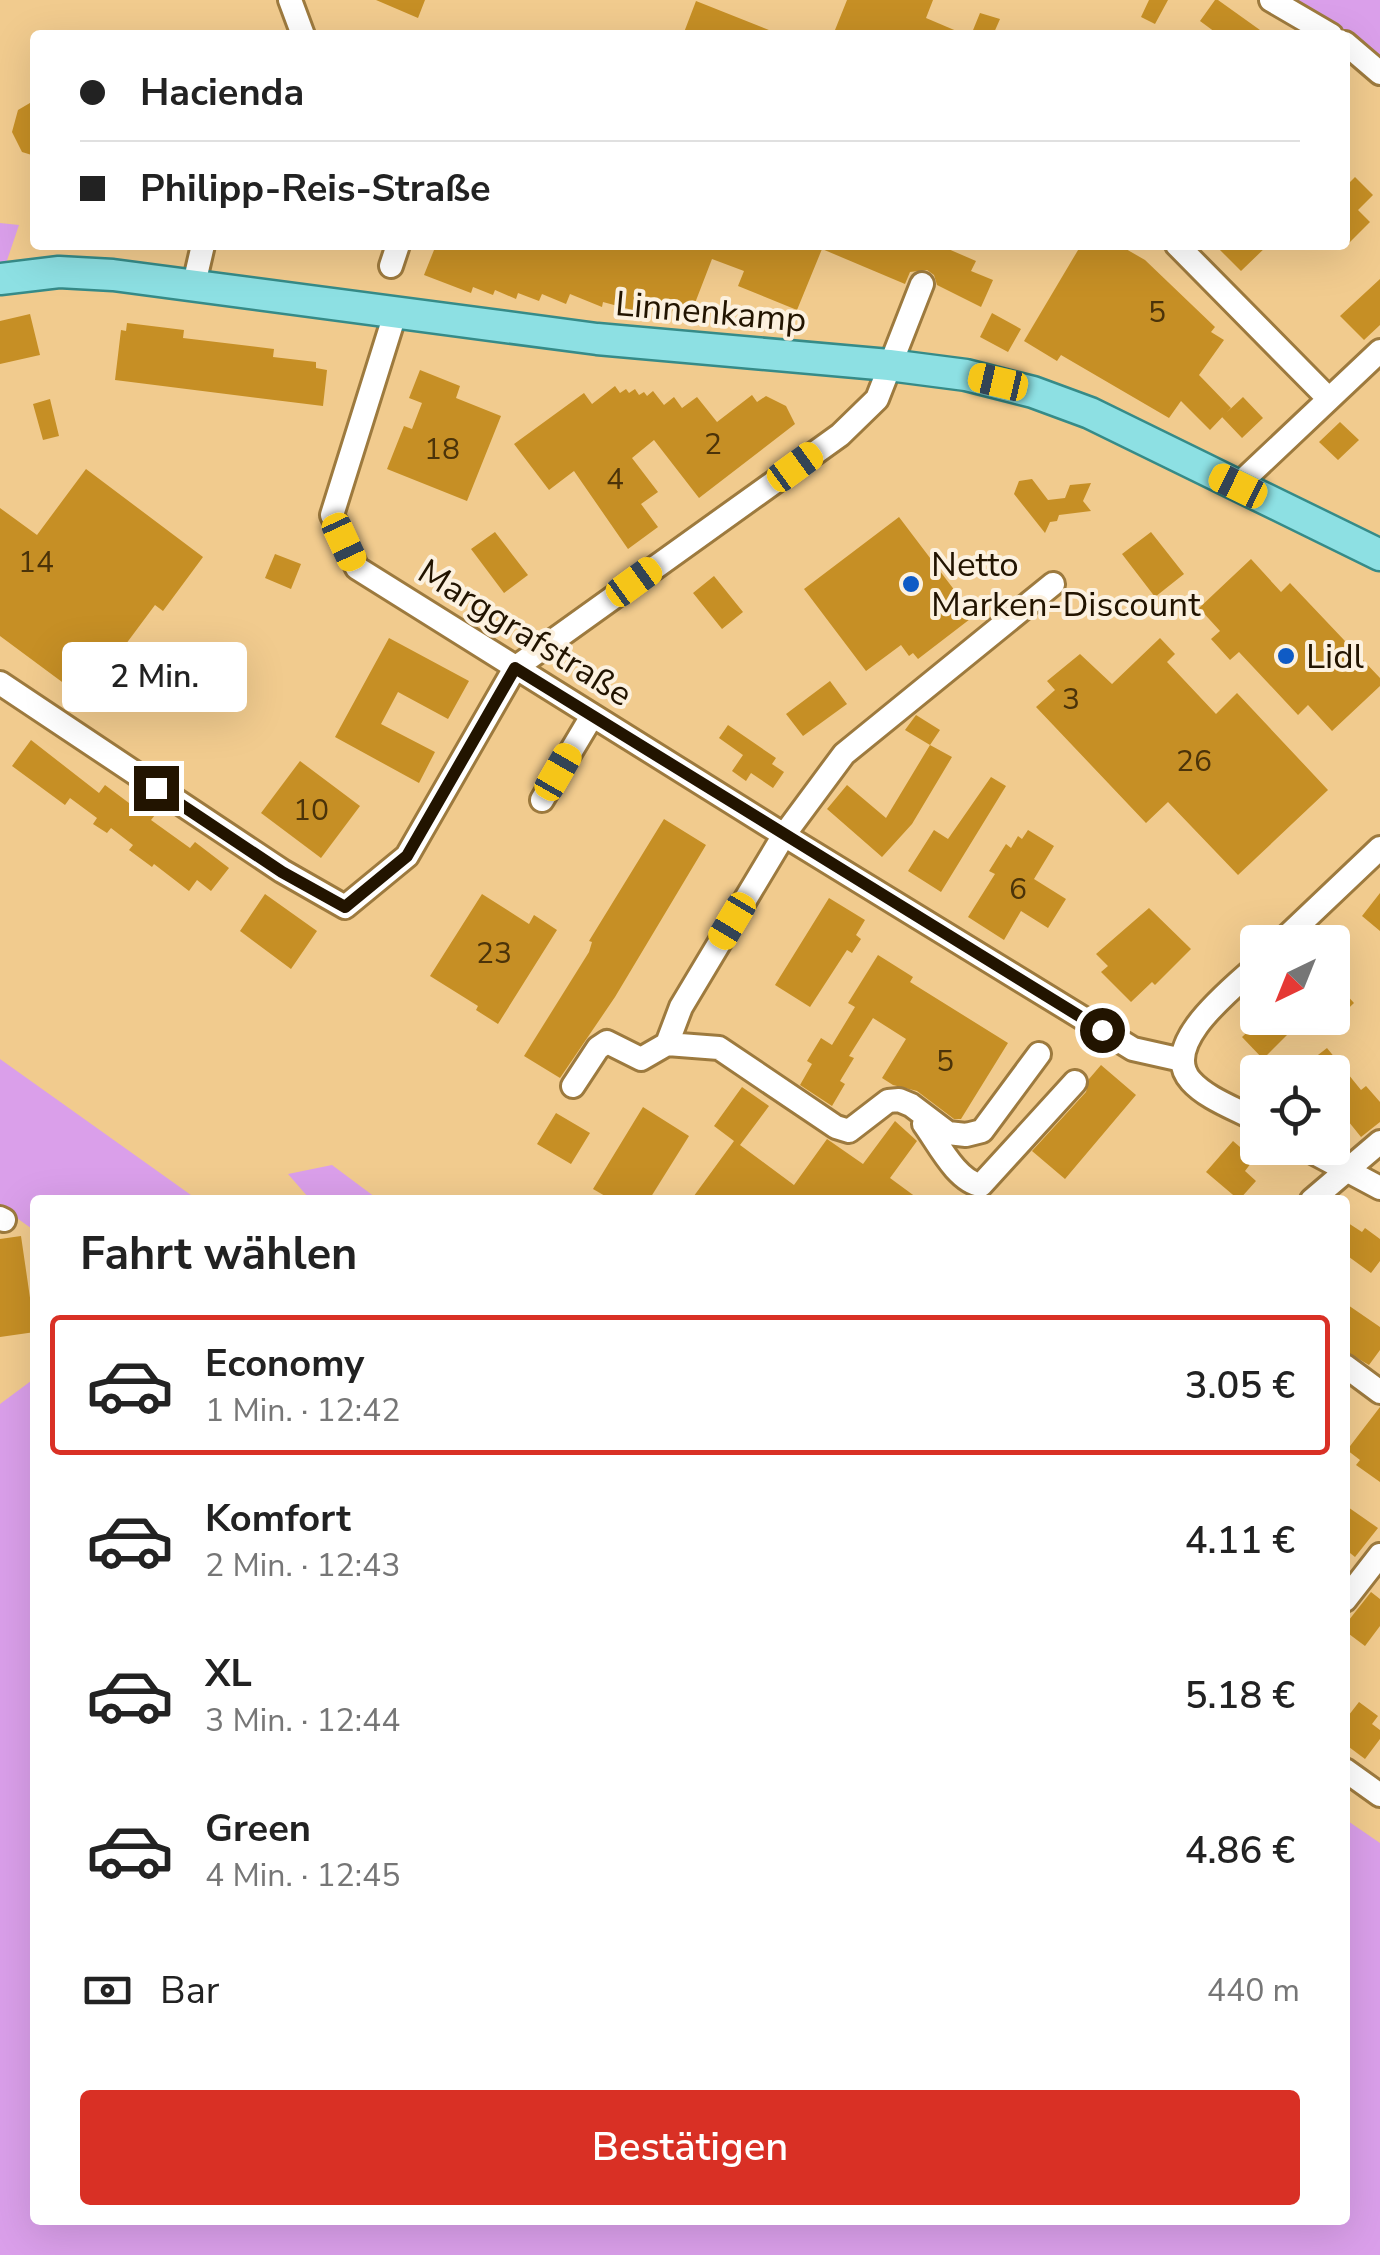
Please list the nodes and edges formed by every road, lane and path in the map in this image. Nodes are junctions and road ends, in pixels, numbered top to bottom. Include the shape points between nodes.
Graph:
1 (290, 0) edge
2 (1272, 0) edge
3 (300, 30) edge
4 (1323, 30) edge
5 (1350, 47) edge
6 (1380, 73) edge
7 (202, 250) edge
8 (1183, 250) edge
9 (0, 279) edge
10 (194, 284) junction
11 (922, 284) dead end
12 (395, 314) junction
13 (1375, 363) edge
14 (888, 364) junction
15 (1328, 398) junction
16 (1238, 486) junction
17 (1380, 555) edge
18 (1053, 584) dead end
19 (515, 668) junction
20 (0, 683) edge
21 (592, 716) junction
22 (542, 800) dead end
23 (784, 835) junction
24 (1380, 848) edge
25 (1299, 925) edge
26 (1240, 983) edge
27 (667, 1044) junction
28 (1039, 1054) dead end
29 (1182, 1060) junction
30 (1075, 1082) dead end
31 (573, 1086) dead end
32 (910, 1104) junction
33 (1240, 1111) edge
34 (1380, 1142) edge
35 (1335, 1165) edge
36 (1344, 1170) junction
37 (1380, 1188) edge
38 (967, 1192) edge
39 (1317, 1195) edge
40 (1350, 1370) edge
41 (1380, 1392) edge
42 (1380, 1554) edge
43 (1350, 1589) edge
44 (1350, 1774) edge
45 (1380, 1795) edge

1 - 3 street
2 - 4 street
5 - 6 street
7 - 10 street
8 - 15 street
9 - 10 main road, Linnenkamp via 58,272
10 - 12 main road, Linnenkamp
11 - 14 street
12 - 14 main road, Linnenkamp
12 - 19 street, Marggrafstraße via 332,515 357,568
13 - 15 street
14 - 16 main road, Linnenkamp via 1033,392
14 - 19 street via 877,399 840,434
15 - 16 street
16 - 17 main road, Linnenkamp
18 - 23 street via 844,754
19 - 20 street via 407,856 345,907
19 - 21 street, Marggrafstraße
21 - 22 street
21 - 23 street, Marggrafstraße
23 - 27 street via 681,1007
23 - 29 street, Marggrafstraße via 1134,1049
24 - 25 street
26 - 29 street via 1196,1028
27 - 31 street via 641,1059 604,1043
27 - 32 street via 719,1048 836,1128 850,1131 888,1101
28 - 32 street via 982,1131 948,1132
29 - 33 street via 1194,1084
30 - 38 street via 987,1181
32 - 38 street
34 - 36 street
35 - 36 street
36 - 37 street
36 - 39 street
40 - 41 street
42 - 43 street
44 - 45 street

